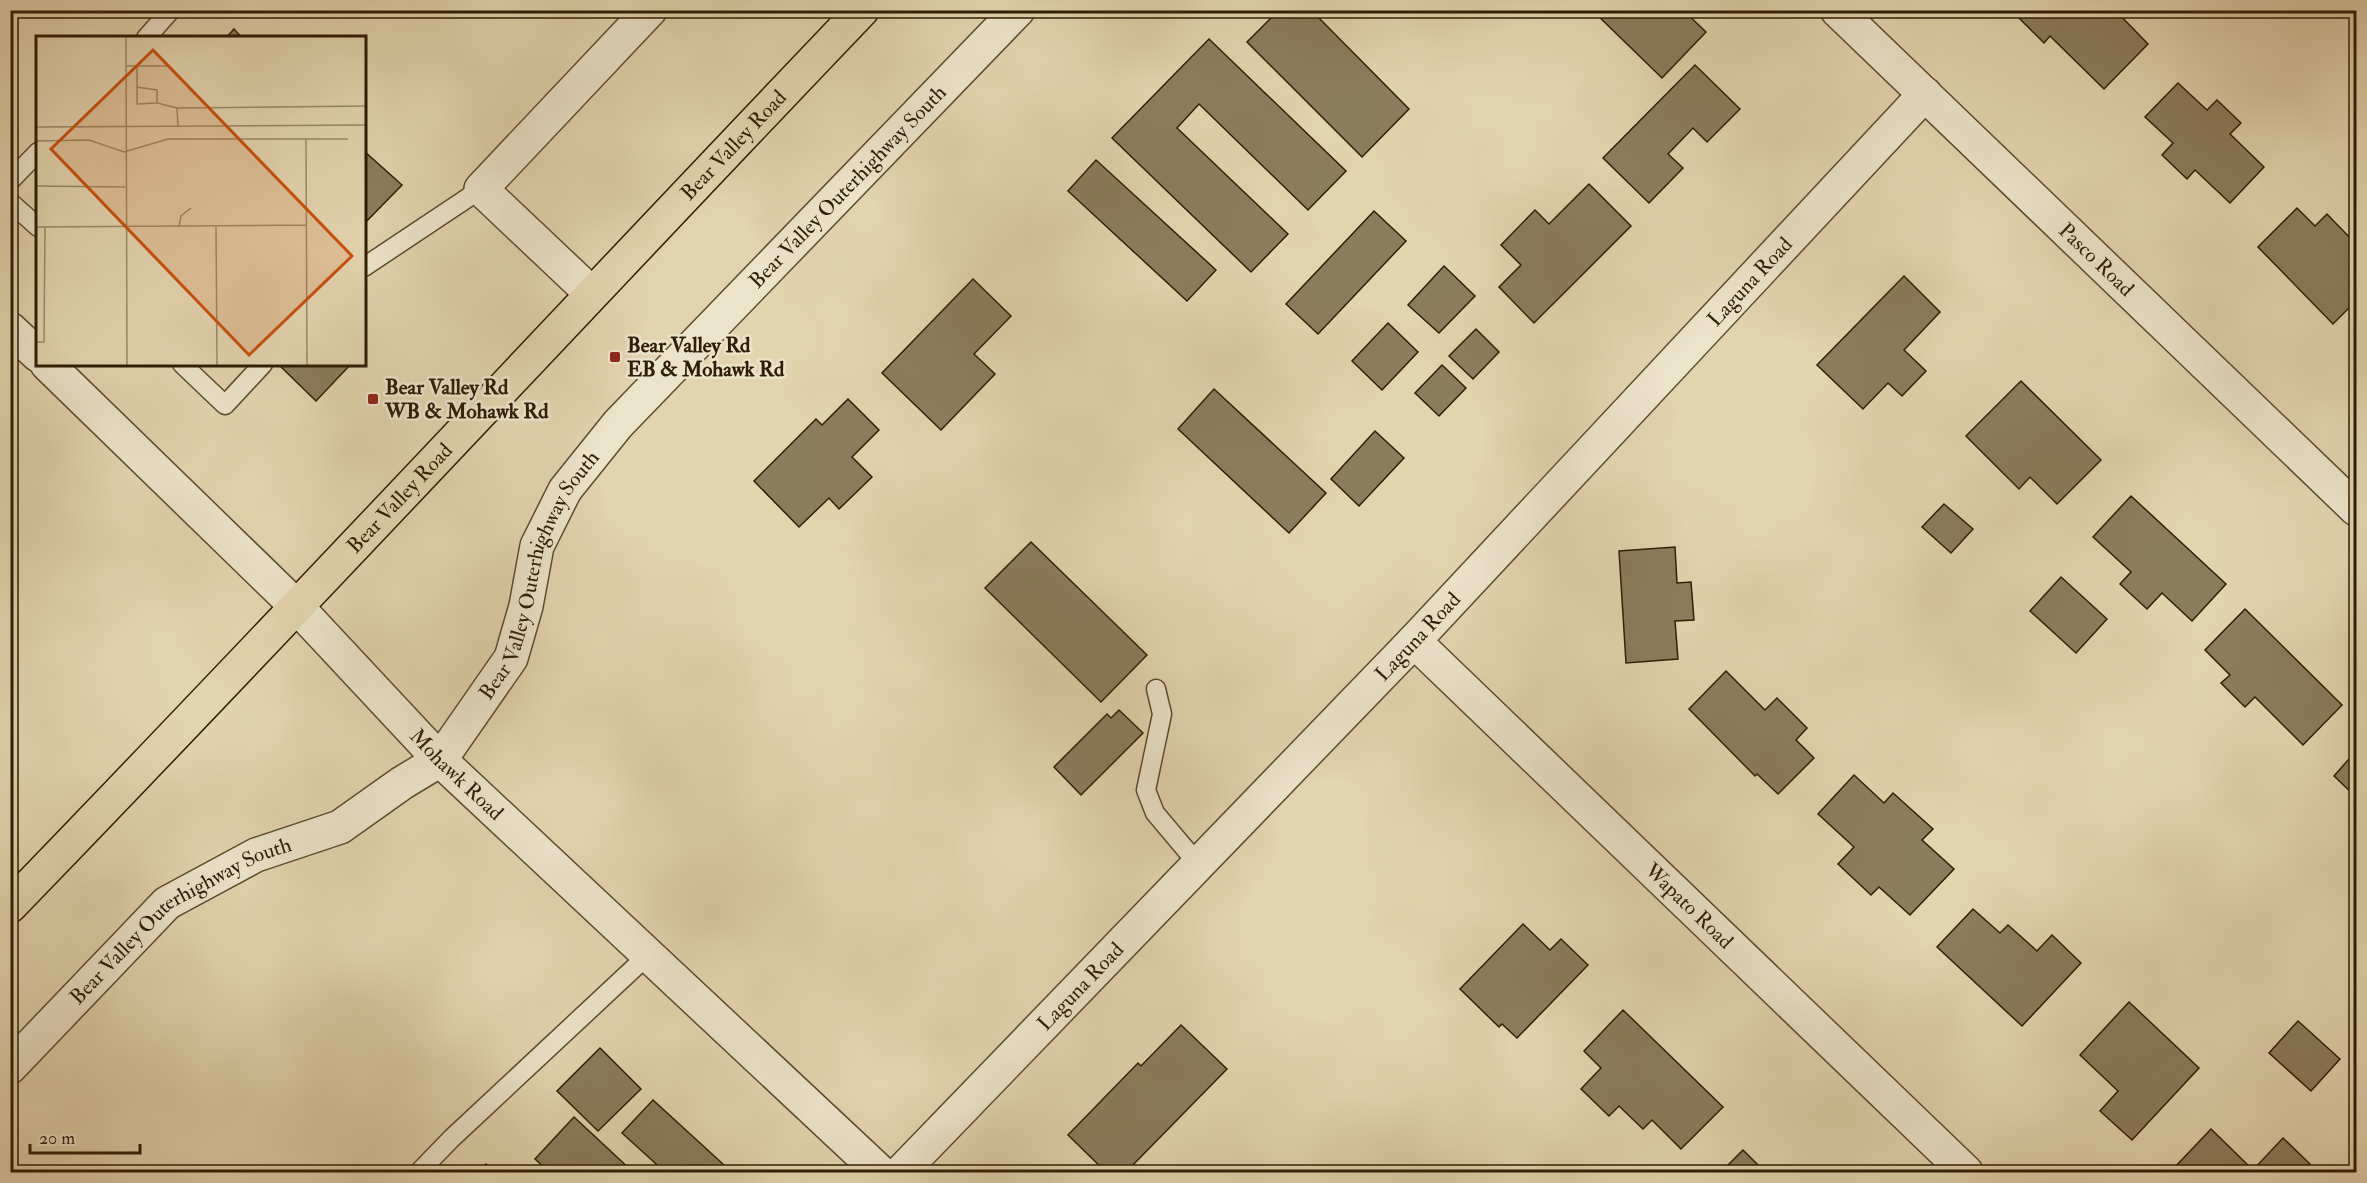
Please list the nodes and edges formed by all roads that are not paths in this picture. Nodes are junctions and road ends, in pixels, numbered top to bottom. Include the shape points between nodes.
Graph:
1 (171, 10) edge
2 (650, 10) edge
3 (862, 10) edge
4 (1018, 10) edge
5 (1837, 10) edge
6 (148, 36) edge
7 (1925, 94) junction
8 (36, 154) edge
9 (10, 181) edge
10 (481, 189) junction
11 (10, 202) edge
12 (36, 225) edge
13 (366, 266) edge
14 (591, 293) junction
15 (10, 329) edge
16 (36, 353) edge
17 (49, 366) edge
18 (184, 366) edge
19 (261, 366) edge
20 (2356, 509) edge
21 (298, 608) junction
22 (1414, 641) junction
23 (1156, 689) dead end
24 (440, 760) junction
25 (1198, 864) junction
26 (10, 906) edge
27 (648, 955) junction
28 (10, 1067) edge
29 (419, 1173) edge
30 (880, 1173) edge
31 (901, 1173) edge
32 (1966, 1173) edge

1 - 6 lane
2 - 10 street
3 - 14 main road, Bear Valley Road
4 - 24 street, Bear Valley Outerhighway South via 618,424 565,490 537,546 511,658
5 - 7 street, Pasco Road
7 - 20 street, Pasco Road
7 - 22 street, Laguna Road
8 - 9 lane
10 - 13 lane
10 - 14 street
11 - 12 lane
14 - 21 main road, Bear Valley Road
15 - 16 street
17 - 21 street, Mohawk Road
18 - 19 lane via 225,405
21 - 24 street, Mohawk Road
21 - 26 main road, Bear Valley Road
22 - 25 street, Laguna Road
22 - 32 street, Wapato Road
23 - 25 lane via 1162,714 1146,790 1155,813
24 - 27 street, Mohawk Road
24 - 28 street, Bear Valley Outerhighway South via 340,827 256,855 167,903
25 - 31 street, Laguna Road
27 - 29 lane
27 - 30 street, Mohawk Road

